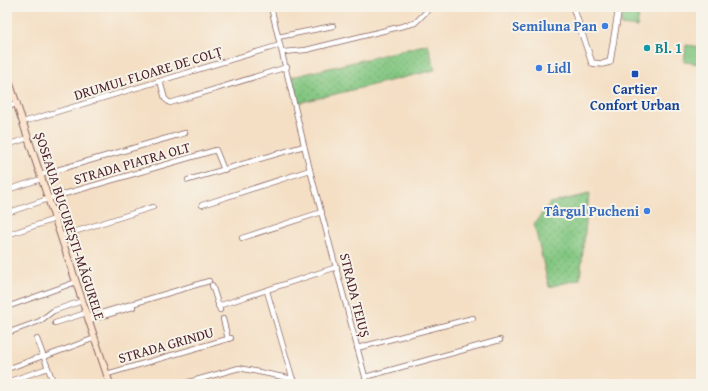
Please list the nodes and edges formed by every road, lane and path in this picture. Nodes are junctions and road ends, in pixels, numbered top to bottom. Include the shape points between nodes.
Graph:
1 (271, 7) edge
2 (431, 7) edge
3 (573, 7) edge
4 (619, 7) edge
5 (334, 26) dead end
6 (278, 37) junction
7 (280, 45) junction
8 (282, 52) junction
9 (286, 67) junction
10 (7, 75) edge
11 (160, 81) junction
12 (17, 103) junction
13 (7, 107) edge
14 (23, 122) junction
15 (185, 133) dead end
16 (28, 138) junction
17 (7, 145) edge
18 (304, 146) junction
19 (224, 170) junction
20 (310, 170) junction
21 (41, 177) junction
22 (188, 180) dead end
23 (7, 190) edge
24 (48, 199) junction
25 (202, 205) dead end
26 (153, 207) dead end
27 (322, 212) junction
28 (7, 213) edge
29 (55, 219) junction
30 (7, 235) edge
31 (61, 236) junction
32 (242, 238) dead end
33 (337, 267) junction
34 (76, 282) junction
35 (267, 291) junction
36 (82, 301) junction
37 (152, 302) dead end
38 (7, 307) edge
39 (88, 316) junction
40 (473, 318) dead end
41 (223, 319) dead end
42 (55, 323) dead end
43 (7, 333) edge
44 (94, 338) junction
45 (37, 339) dead end
46 (500, 340) dead end
47 (358, 348) junction
48 (44, 356) junction
49 (7, 368) edge
50 (48, 368) junction
51 (107, 374) junction
52 (365, 377) junction
53 (293, 381) edge
54 (7, 382) edge
55 (54, 384) edge
56 (110, 384) edge
57 (182, 384) edge
58 (367, 384) edge

1 - 6 street, STRADA TEIUȘ
2 - 8 street via 415,23 306,50
3 - 4 street via 592,63 602,64 610,62
5 - 6 street
6 - 7 street, STRADA TEIUȘ
7 - 8 street, STRADA TEIUȘ
7 - 11 street, DRUMUL FLOARE DE COLȚ
8 - 9 street, STRADA TEIUȘ
9 - 11 street via 170,103 165,99
9 - 18 street, STRADA TEIUȘ
10 - 12 main road, ȘOSEAUA BUCUREȘTI-MĂGURELE
11 - 14 street, DRUMUL FLOARE DE COLȚ
12 - 13 street
12 - 14 main road, ȘOSEAUA BUCUREȘTI-MĂGURELE
14 - 16 main road, ȘOSEAUA BUCUREȘTI-MĂGURELE
15 - 21 street
16 - 17 street
16 - 21 main road, ȘOSEAUA BUCUREȘTI-MĂGURELE
18 - 19 street
18 - 20 street, STRADA TEIUȘ
19 - 22 street
19 - 24 street, STRADA PIATRA OLT via 217,150
20 - 25 street
20 - 27 street, STRADA TEIUȘ
21 - 23 street
21 - 24 main road, ȘOSEAUA BUCUREȘTI-MĂGURELE
24 - 28 street, STRADA PIATRA OLT
24 - 29 main road, ȘOSEAUA BUCUREȘTI-MĂGURELE
26 - 31 street
27 - 32 street
27 - 33 street, STRADA TEIUȘ
29 - 30 street
29 - 31 main road, ȘOSEAUA BUCUREȘTI-MĂGURELE
31 - 34 main road, ȘOSEAUA BUCUREȘTI-MĂGURELE
33 - 35 street, STRADA GRINDU
33 - 47 street, STRADA TEIUȘ
34 - 36 main road, ȘOSEAUA BUCUREȘTI-MĂGURELE
34 - 38 street
35 - 39 street, STRADA GRINDU via 219,308 211,283
35 - 53 street
36 - 39 main road, ȘOSEAUA BUCUREȘTI-MĂGURELE
36 - 43 street via 53,311 40,321
37 - 39 street
39 - 42 street
39 - 44 main road, ȘOSEAUA BUCUREȘTI-MĂGURELE
40 - 47 street
41 - 51 street, STRADA GRINDU via 230,338
44 - 48 street
44 - 51 main road, ȘOSEAUA BUCUREȘTI-MĂGURELE
45 - 48 street
46 - 52 street
47 - 52 street, STRADA TEIUȘ
48 - 49 street
48 - 50 street
50 - 54 street
50 - 55 street
51 - 56 main road, ȘOSEAUA BUCUREȘTI-MĂGURELE
52 - 58 street, STRADA TEIUȘ
53 - 57 street via 239,368

